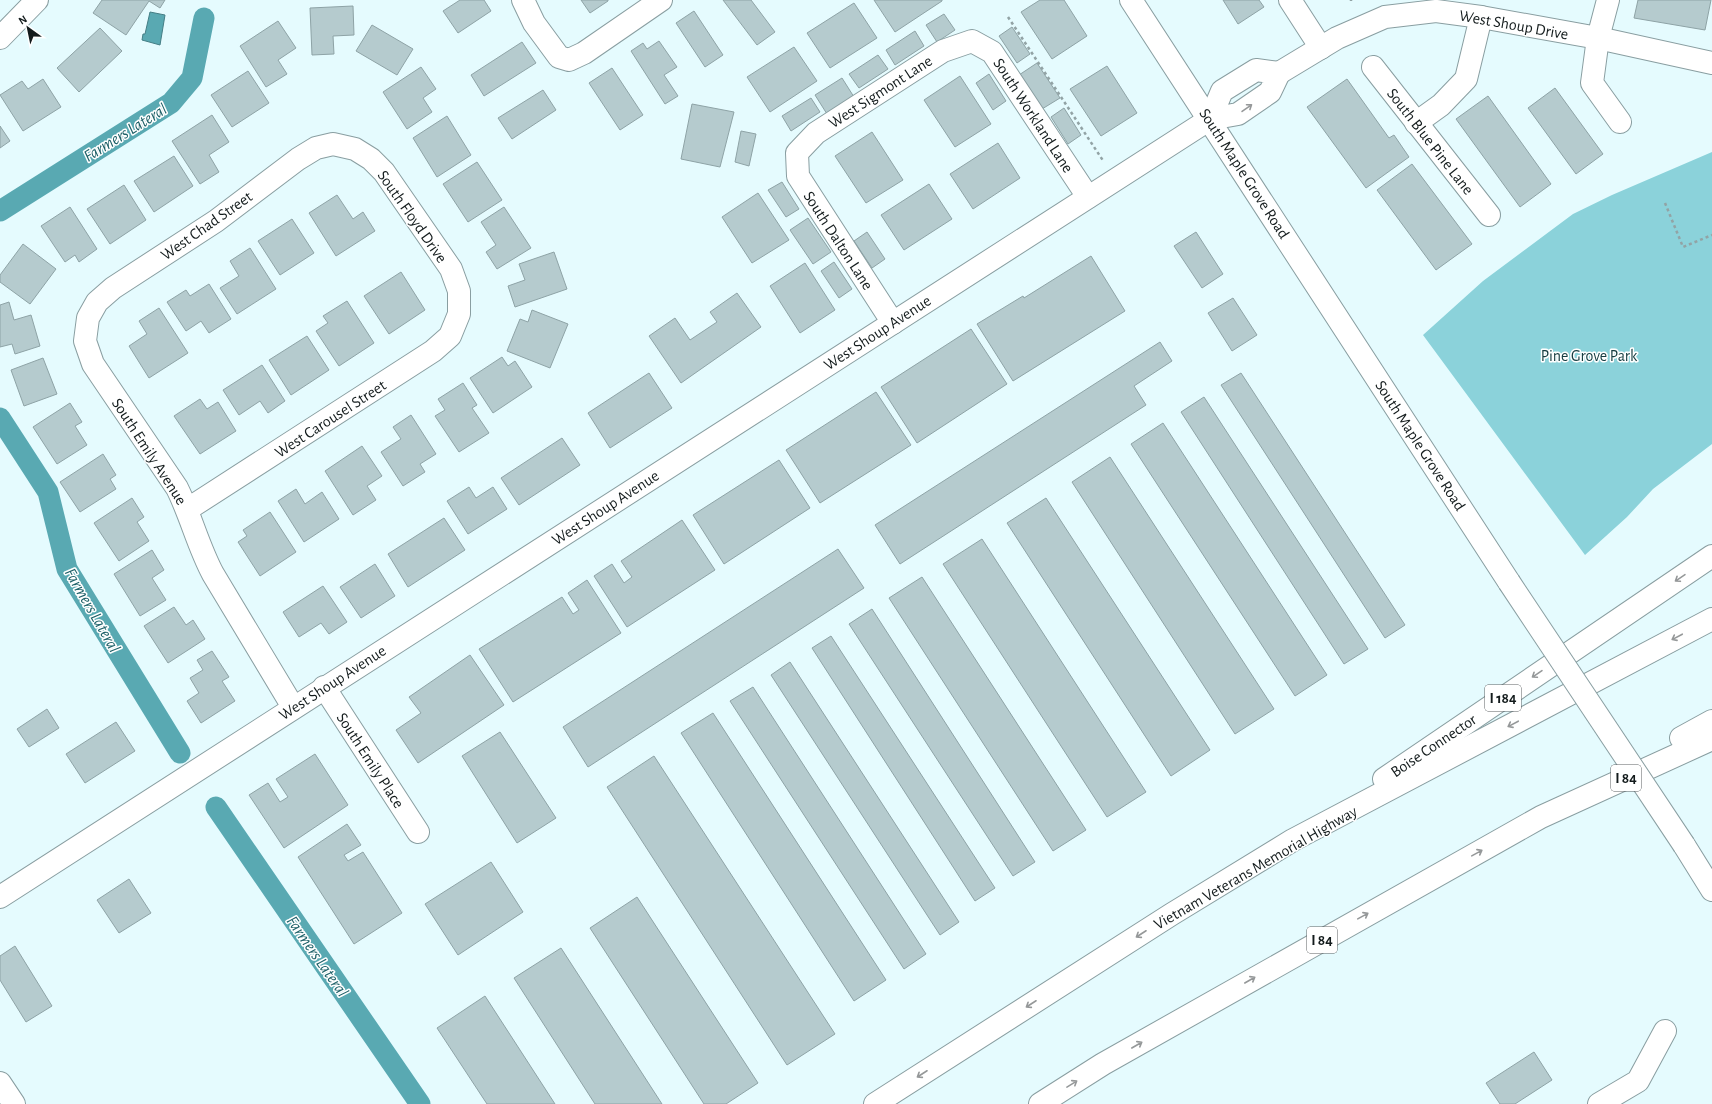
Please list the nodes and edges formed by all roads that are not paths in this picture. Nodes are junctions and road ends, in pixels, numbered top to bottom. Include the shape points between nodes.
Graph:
1 (38, 0) edge
2 (523, 0) edge
3 (661, 0) edge
4 (1131, 0) edge
5 (1290, 0) edge
6 (1608, 0) edge
7 (1481, 17) junction
8 (0, 38) edge
9 (1598, 38) junction
10 (972, 41) joint
11 (1321, 48) junction
12 (1712, 64) edge
13 (1373, 67) dead end
14 (1279, 73) joint
15 (1210, 119) junction
16 (1620, 122) dead end
17 (1416, 123) junction
18 (333, 144) joint
19 (796, 153) joint
20 (1088, 197) junction
21 (1489, 215) dead end
22 (459, 314) joint
23 (88, 318) joint
24 (893, 322) junction
25 (188, 509) junction
26 (1712, 556) edge
27 (1712, 619) edge
28 (324, 687) junction
29 (294, 707) junction
30 (1712, 721) edge
31 (1712, 739) edge
32 (1541, 817) junction
33 (418, 832) dead end
34 (1293, 840) junction
35 (1712, 890) edge
36 (0, 897) edge
37 (1665, 1031) dead end
38 (0, 1083) edge
39 (14, 1104) edge
40 (875, 1104) edge
41 (1040, 1104) edge
42 (1599, 1104) edge

1 - 8 main road
2 - 3 main road via 534,23 559,57 569,60 584,53
4 - 15 main road, South Maple Grove Road
5 - 11 main road
6 - 9 main road
7 - 9 main road, West Shoup Drive
7 - 11 main road, West Shoup Drive via 1436,11 1385,17 1337,38
7 - 17 main road via 1466,79 1441,105
9 - 12 main road, West Shoup Drive
9 - 16 main road via 1592,83
10 - 19 main road, West Sigmont Lane via 943,50 816,133
10 - 20 main road, South Workland Lane via 992,52
11 - 14 main road, West Shoup Drive
13 - 17 main road, South Blue Pine Lane
14 - 15 main road, West Shoup Avenue via 1270,92 1238,114
15 - 20 main road, West Shoup Avenue
15 - 35 main road, South Maple Grove Road, bridge via 1509,582
17 - 21 main road, South Blue Pine Lane
18 - 22 main road, South Floyd Drive via 355,149 371,159 384,172 451,269 459,291
18 - 23 main road, West Chad Street via 316,148 298,158 216,220 113,288 97,302
19 - 24 main road, South Dalton Lane via 798,176
20 - 24 main road, West Shoup Avenue
22 - 25 main road, West Carousel Street via 450,336 434,351
23 - 25 main road, South Emily Avenue via 85,341 93,364 177,488
24 - 28 main road, West Shoup Avenue
25 - 29 main road, South Emily Avenue via 212,574
26 -> 34 main road, Boise Connector / I 184
27 -> 34 main road, Vietnam Veterans Memorial Highway
28 - 29 main road, West Shoup Avenue
28 - 33 main road, South Emily Place
29 - 36 main road, West Shoup Avenue
30 - 32 main road
31 - 32 main road, I 84
41 -> 32 main road, I 84 via 1117,1056
34 -> 40 main road, Vietnam Veterans Memorial Highway via 1172,914
37 - 42 main road via 1638,1081
38 - 39 main road

